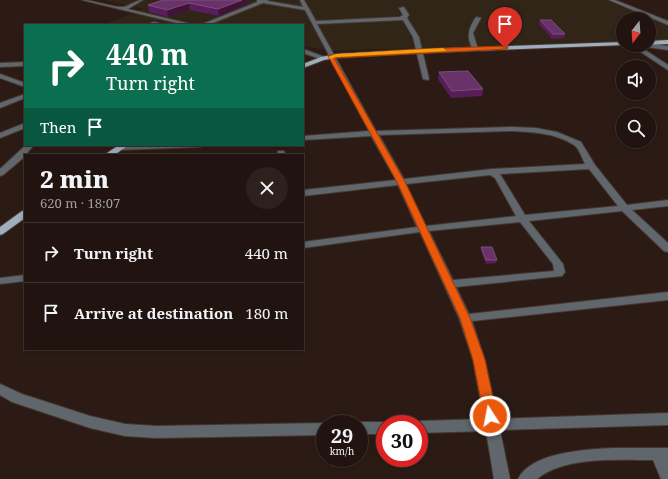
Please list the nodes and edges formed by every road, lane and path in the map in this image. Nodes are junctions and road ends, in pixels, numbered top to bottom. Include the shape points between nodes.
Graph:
1 (84, 0) edge
2 (141, 0) edge
3 (256, 0) edge
4 (302, 0) edge
5 (611, 0) edge
6 (632, 0) edge
7 (264, 1) edge
8 (619, 3) junction
9 (150, 8) edge
10 (402, 8) dead end
11 (123, 9) junction
12 (306, 9) junction
13 (138, 13) junction
14 (404, 18) junction
15 (478, 18) dead end
16 (668, 22) edge
17 (314, 23) junction
18 (188, 24) edge
19 (206, 24) edge
20 (668, 42) edge
21 (656, 43) edge
22 (616, 44) edge
23 (656, 47) edge
24 (668, 48) edge
25 (475, 49) junction
26 (418, 51) junction
27 (304, 52) edge
28 (644, 52) edge
29 (327, 57) junction
30 (24, 64) edge
31 (0, 65) edge
32 (304, 66) edge
33 (668, 68) edge
34 (1, 77) edge
35 (426, 79) dead end
36 (24, 85) edge
37 (24, 96) edge
38 (0, 106) edge
39 (24, 125) edge
40 (375, 133) junction
41 (0, 136) edge
42 (304, 138) edge
43 (29, 146) edge
44 (122, 146) edge
45 (110, 154) edge
46 (591, 166) junction
47 (492, 172) junction
48 (0, 173) edge
49 (401, 182) junction
50 (304, 193) edge
51 (668, 203) edge
52 (625, 208) junction
53 (24, 213) edge
54 (522, 218) junction
55 (24, 220) edge
56 (14, 221) junction
57 (424, 229) junction
58 (0, 232) edge
59 (304, 245) edge
60 (668, 249) edge
61 (24, 278) edge
62 (0, 281) edge
63 (450, 284) junction
64 (668, 296) edge
65 (465, 318) junction
66 (0, 389) edge
67 (668, 419) edge
68 (492, 425) junction
69 (428, 427) edge
70 (316, 429) edge
71 (662, 454) edge
72 (668, 476) edge
73 (502, 479) edge
74 (526, 479) edge

1 - 11 street
2 - 11 street
3 - 7 street
4 - 12 street
5 - 8 street
6 - 8 street
7 - 12 street
7 - 19 street
8 - 16 street
9 - 13 street
10 - 14 street via 406,15
11 - 13 street
12 - 17 street
13 - 18 street
14 - 17 street
14 - 26 street via 415,34
15 - 25 street via 470,31
17 - 29 street
20 - 21 main road
22 - 25 main road
23 - 24 street
25 - 26 main road
26 - 29 main road
26 - 35 street
27 - 29 street
28 - 33 street
29 - 32 main road
29 - 40 street
30 - 31 street
34 - 36 street
37 - 38 street
39 - 41 street
40 - 42 street
40 - 46 street via 536,130 578,144
40 - 49 street
43 - 48 street
44 - 45 main road
46 - 47 street
46 - 52 street
47 - 49 street
47 - 54 street via 498,177
49 - 50 street
49 - 57 street
51 - 52 street
52 - 54 street
52 - 60 street
53 - 56 main road
54 - 57 street
54 - 63 street via 558,264 558,274
55 - 56 street
56 - 58 main road
57 - 59 street
57 - 63 street
61 - 62 street
63 - 65 street
64 - 65 street
65 - 68 street via 479,360
66 - 70 street via 17,398 90,422 125,430 156,432
67 - 68 street
68 - 69 street
68 - 73 street
71 - 72 street
71 - 74 street via 610,454 570,458 548,464 530,473

